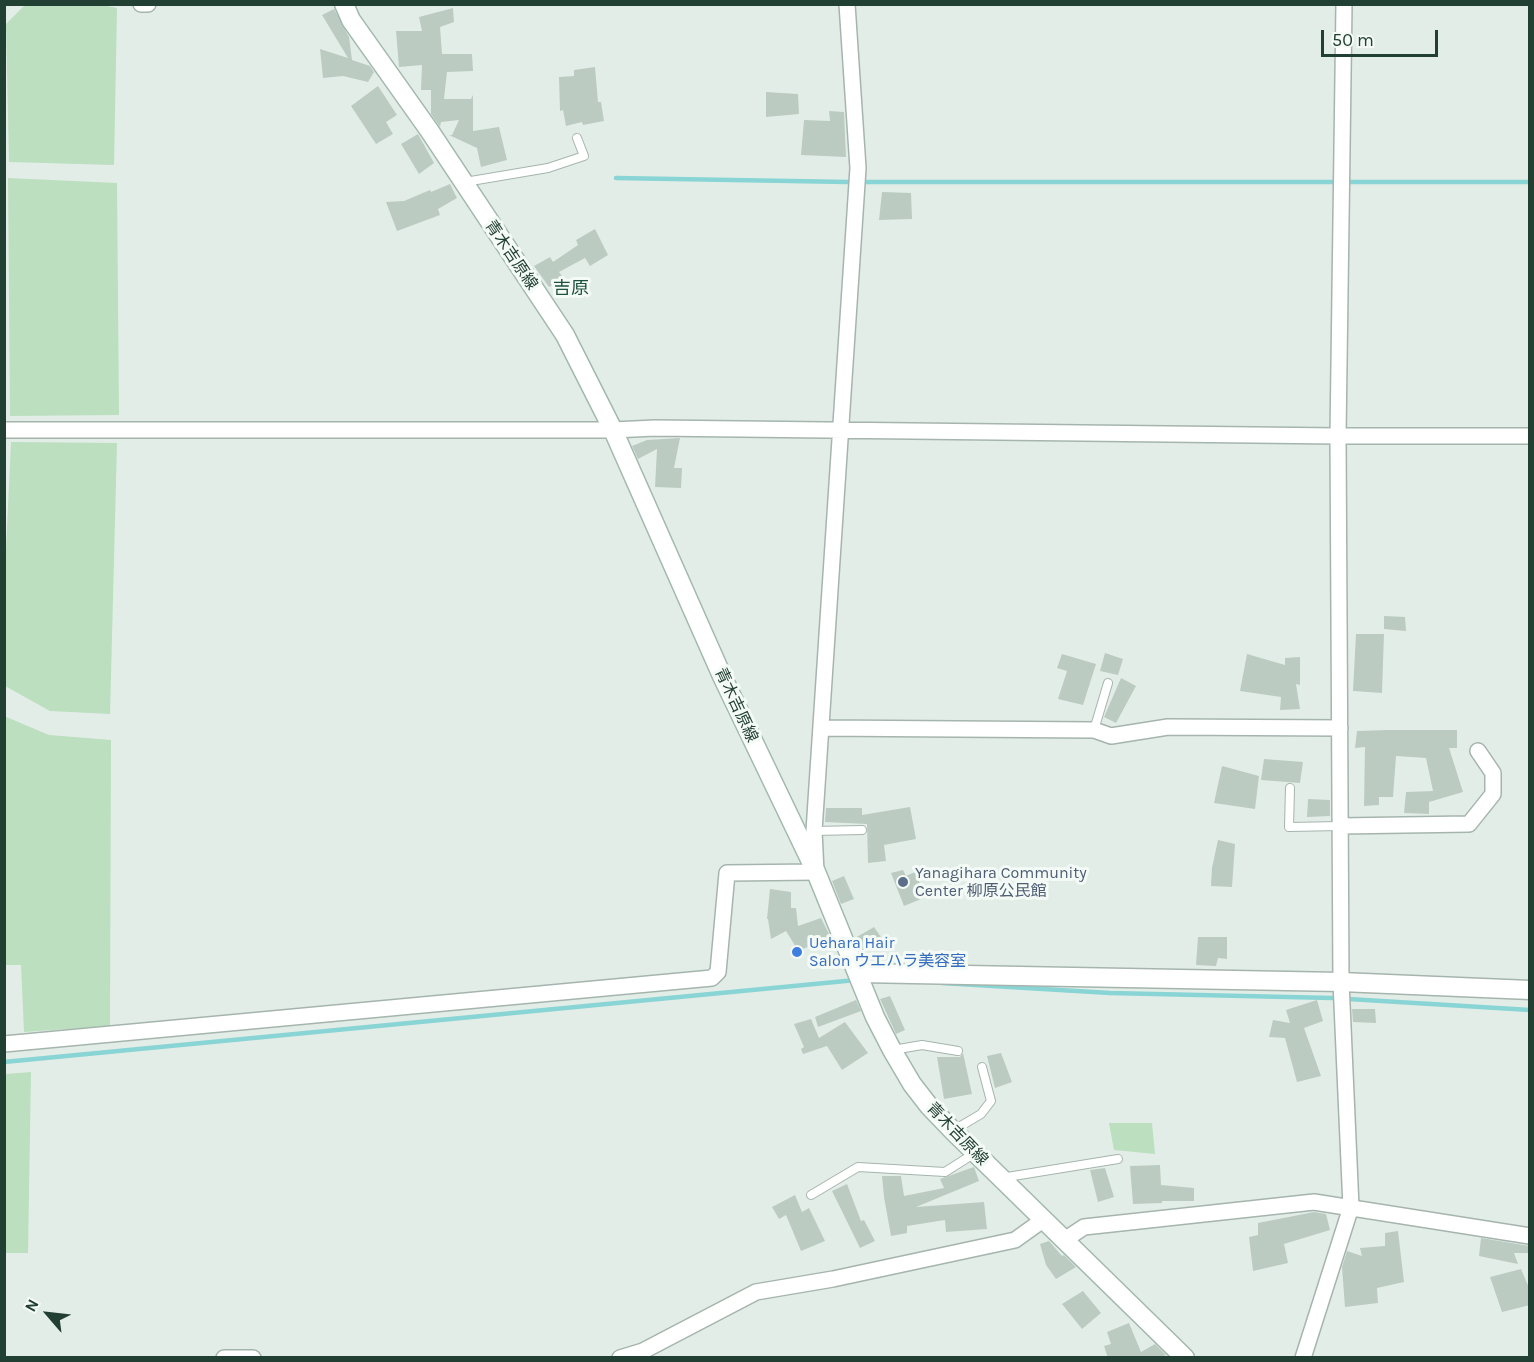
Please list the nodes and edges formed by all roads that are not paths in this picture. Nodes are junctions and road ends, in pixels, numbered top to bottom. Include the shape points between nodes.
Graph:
1 (141, 4) edge
2 (148, 4) edge
3 (344, 4) edge
4 (847, 4) edge
5 (1344, 4) edge
6 (577, 138) dead end
7 (464, 183) junction
8 (4, 430) edge
9 (613, 430) junction
10 (841, 431) junction
11 (1338, 436) junction
12 (1530, 436) edge
13 (1107, 682) dead end
14 (821, 728) junction
15 (1340, 728) junction
16 (1094, 730) junction
17 (1478, 751) dead end
18 (1290, 789) dead end
19 (1340, 826) junction
20 (862, 830) dead end
21 (814, 831) junction
22 (816, 872) junction
23 (859, 973) junction
24 (1341, 982) junction
25 (1530, 990) edge
26 (4, 1044) edge
27 (892, 1050) junction
28 (958, 1051) dead end
29 (982, 1067) dead end
30 (952, 1131) junction
31 (975, 1153) junction
32 (1118, 1159) dead end
33 (1000, 1178) junction
34 (811, 1195) dead end
35 (1351, 1207) junction
36 (1043, 1220) junction
37 (1530, 1236) edge
38 (1066, 1239) junction
39 (224, 1358) edge
40 (253, 1358) edge
41 (620, 1358) edge
42 (1185, 1358) edge
43 (1303, 1358) edge

1 - 2 street
3 - 7 main road, 青木吉原線 via 351,20
4 - 10 street via 858,168
5 - 11 street
6 - 7 lane via 584,156 548,168
7 - 9 main road, 青木吉原線 via 565,335
8 - 9 street
9 - 10 street
9 - 22 main road, 青木吉原線 via 722,676
10 - 11 street
10 - 14 street
11 - 12 street
11 - 15 street
13 - 16 lane
14 - 16 street
14 - 21 street
15 - 16 street via 1168,727 1111,736
15 - 19 street
17 - 19 street via 1493,772 1492,794 1469,824
18 - 19 lane via 1289,827
19 - 24 street
20 - 21 lane
21 - 22 street
22 - 23 main road, 青木吉原線
22 - 26 street via 727,873 718,972 712,978
23 - 24 main road
23 - 27 main road, 青木吉原線
24 - 25 main road
24 - 35 street
27 - 28 lane via 922,1045
27 - 30 main road, 青木吉原線 via 912,1084
29 - 30 lane via 991,1101 981,1114
30 - 31 main road, 青木吉原線
31 - 33 main road, 青木吉原線
31 - 34 lane via 945,1172 858,1167
32 - 33 lane
33 - 36 main road, 青木吉原線
35 - 37 street
35 - 38 street via 1314,1202 1096,1225 1084,1227
35 - 43 street
36 - 38 main road, 青木吉原線
36 - 41 street via 1015,1240 756,1292 643,1351
38 - 42 main road, 青木吉原線
39 - 40 street

